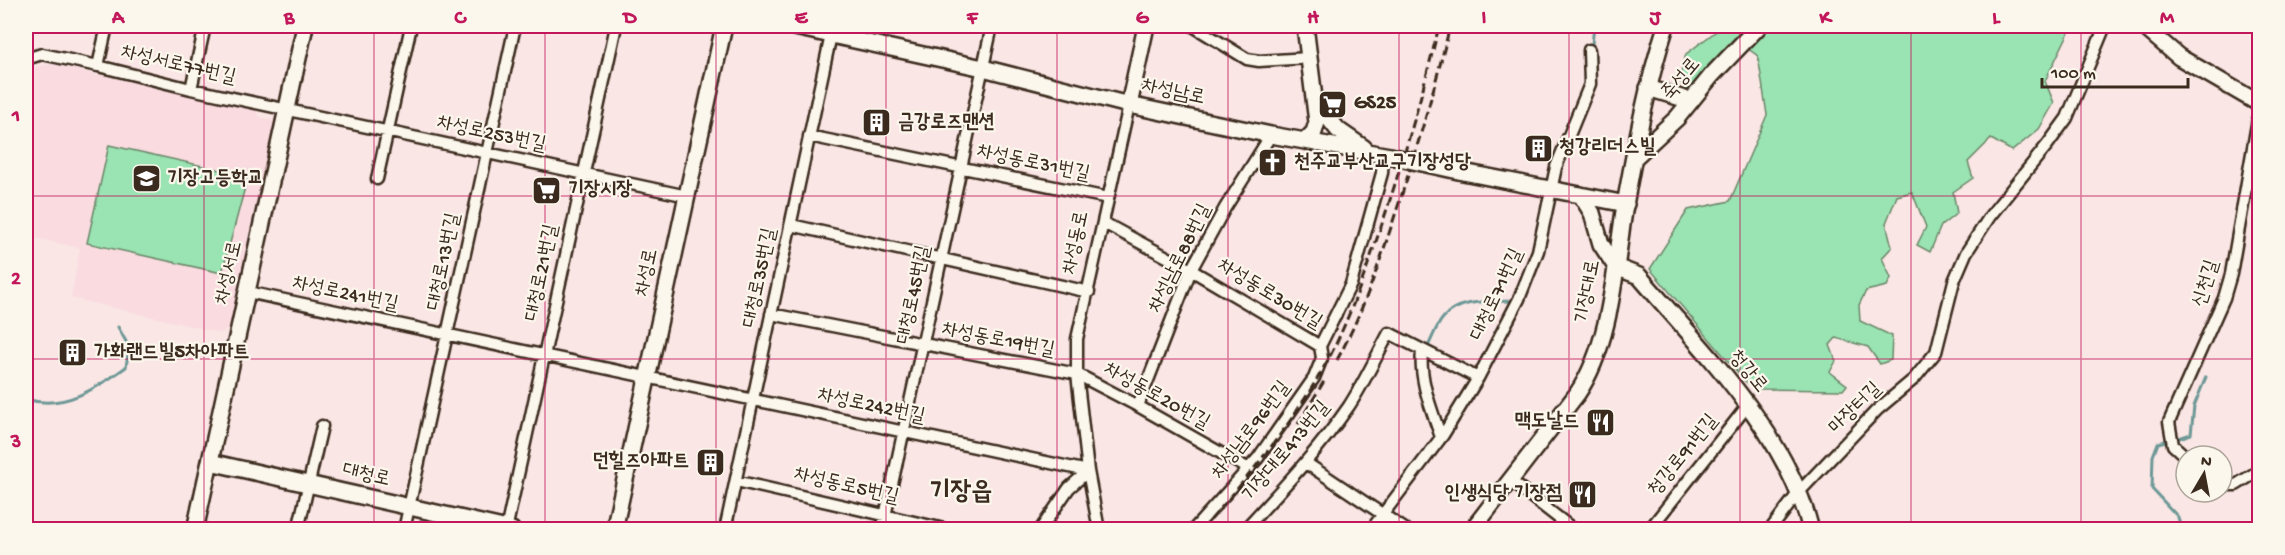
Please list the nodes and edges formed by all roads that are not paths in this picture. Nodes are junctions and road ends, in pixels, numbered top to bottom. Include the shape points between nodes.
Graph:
1 (107, 26) edge
2 (205, 26) edge
3 (306, 26) edge
4 (411, 26) edge
5 (515, 26) edge
6 (616, 26) edge
7 (724, 26) edge
8 (790, 26) edge
9 (992, 26) edge
10 (1146, 26) edge
11 (1193, 26) edge
12 (1305, 26) edge
13 (1666, 26) edge
14 (1759, 26) edge
15 (2105, 26) edge
16 (2143, 26) edge
17 (838, 32) edge
18 (1589, 50) dead end
19 (1309, 58) junction
20 (26, 59) edge
21 (98, 66) junction
22 (983, 68) junction
23 (1648, 88) junction
24 (191, 89) junction
25 (1314, 98) junction
26 (1691, 101) junction
27 (1129, 105) junction
28 (2259, 105) edge
29 (287, 110) junction
30 (387, 131) junction
31 (1271, 135) junction
32 (810, 136) junction
33 (1305, 141) junction
34 (487, 153) junction
35 (1383, 154) junction
36 (1634, 158) junction
37 (961, 168) junction
38 (583, 174) junction
39 (376, 179) dead end
40 (1550, 189) junction
41 (1581, 195) junction
42 (687, 196) junction
43 (1108, 198) junction
44 (1626, 204) junction
45 (1104, 223) junction
46 (791, 225) junction
47 (941, 259) junction
48 (1616, 267) junction
49 (1191, 270) junction
50 (247, 292) junction
51 (1089, 292) junction
52 (771, 314) junction
53 (447, 335) junction
54 (922, 345) junction
55 (1320, 346) junction
56 (1422, 350) junction
57 (544, 356) junction
58 (1077, 375) junction
59 (647, 378) junction
60 (1478, 378) junction
61 (753, 401) junction
62 (1748, 405) junction
63 (1138, 406) junction
64 (322, 426) dead end
65 (903, 432) junction
66 (1441, 437) junction
67 (2174, 446) edge
68 (210, 462) junction
69 (1306, 463) junction
70 (1249, 469) junction
71 (2259, 470) edge
72 (1088, 471) junction
73 (1511, 480) junction
74 (736, 481) junction
75 (307, 484) junction
76 (2234, 485) edge
77 (1799, 492) junction
78 (409, 507) junction
79 (1384, 514) junction
80 (885, 515) junction
81 (508, 529) edge
82 (195, 530) edge
83 (298, 530) edge
84 (404, 530) edge
85 (614, 530) edge
86 (725, 530) edge
87 (882, 530) edge
88 (949, 530) edge
89 (1040, 530) edge
90 (1099, 530) edge
91 (1193, 530) edge
92 (1244, 530) edge
93 (1371, 530) edge
94 (1406, 530) edge
95 (1472, 530) edge
96 (1574, 530) edge
97 (1649, 530) edge
98 (1770, 530) edge
99 (1811, 530) edge

1 - 21 street
2 - 24 street
3 - 29 street, 차성서로
4 - 30 street
5 - 34 street, 대청로13번길
6 - 38 street, 대청로21번길
7 - 42 street, 차성로
8 - 17 street, 차성남로
9 - 22 street, 대청로45번길
10 - 27 street, 차성동로
11 - 19 street via 1247,59
12 - 19 street
13 - 23 street, 기장대로
14 - 26 street, 죽성로
15 - 77 street, 마장터길 via 2067,118 1966,253 1954,281 1936,352 1914,379 1877,410
16 - 28 street via 2179,57
17 - 22 street, 차성남로
17 - 32 street, 대청로35번길
18 - 40 street via 1590,84
19 - 25 street
20 - 21 street, 차성서로77번길 via 42,54
21 - 24 street, 차성서로77번길
22 - 27 street, 차성남로
22 - 37 street, 대청로45번길
23 - 26 street
23 - 36 street, 기장대로
24 - 29 street, 차성서로77번길
25 - 33 street via 1316,127
25 - 35 street via 1343,134
26 - 36 street, 죽성로
27 - 31 street, 차성남로
27 - 43 street, 차성동로
28 - 67 street, 신천길 via 2231,274 2169,422
29 - 30 street, 차성로253번길
29 - 50 street, 차성서로
30 - 34 street, 차성로253번길
30 - 39 street
31 - 33 street, 차성남로
31 - 49 street, 차성남로88번길
32 - 37 street, 차성동로31번길
32 - 46 street, 대청로35번길
33 - 35 street, 차성남로
34 - 38 street, 차성로253번길
34 - 53 street, 대청로13번길
35 - 40 street, 차성남로, bridge
35 - 55 street, 차성남로96번길 via 1382,173 1351,284
36 - 44 street, 기장대로
37 - 43 street, 차성동로31번길
37 - 47 street, 대청로45번길
38 - 42 street, 차성로253번길
38 - 57 street, 대청로21번길
40 - 41 street, 차성남로
40 - 60 street, 대청로71번길 via 1542,237 1529,276
41 - 44 street, 차성남로
41 - 48 street
42 - 59 street, 차성로
43 - 45 street, 차성동로
44 - 48 street, 기장대로
45 - 49 street, 차성동로30번길
45 - 51 street, 차성동로
46 - 47 street
46 - 52 street, 대청로35번길
47 - 51 street
47 - 54 street, 대청로45번길
48 - 62 street, 청강로 via 1639,276
48 - 73 street, 기장대로 via 1604,331 1586,380
49 - 55 street, 차성동로30번길
49 - 63 street, 차성남로88번길
50 - 53 street, 차성로241번길
50 - 68 street, 차성서로
51 - 58 street, 차성동로 via 1077,339
52 - 54 street, 차성동로19번길
52 - 61 street, 대청로35번길
53 - 57 street, 차성로241번길
53 - 78 street, 대청로13번길
54 - 58 street, 차성동로19번길
54 - 65 street, 대청로45번길
55 - 70 street, 차성남로96번길 via 1322,358 1314,378
56 - 60 street
56 - 66 street via 1421,373
56 - 69 street, 기장대로413번길 via 1389,333 1350,404
57 - 59 street, 차성로241번길
57 - 81 street, 대청로21번길
58 - 63 street, 차성동로20번길
58 - 72 street, 차성동로
59 - 61 street, 차성로242번길
59 - 85 street, 차성로
60 - 66 street, 대청로71번길
61 - 65 street, 차성로242번길
61 - 74 street, 대청로35번길
62 - 77 street, 청강로
62 - 97 street, 청강로91번길
63 - 70 street, 차성동로20번길
64 - 75 street
65 - 72 street, 차성로242번길
65 - 80 street, 대청로45번길
66 - 79 street, 대청로71번길
68 - 75 street, 대청로
68 - 82 street, 차성서로
69 - 79 street
69 - 92 street, 기장대로413번길
70 - 91 street, 차성남로96번길
71 - 76 street
72 - 89 street via 1069,488
72 - 90 street, 차성동로
73 - 95 street, 기장대로
73 - 96 street
74 - 80 street, 차성동로5번길
74 - 86 street, 대청로35번길
75 - 78 street, 대청로
75 - 83 street
77 - 98 street, 마장터길
77 - 99 street, 청강로
78 - 81 street, 대청로
78 - 84 street, 대청로13번길
79 - 93 street, 대청로71번길
79 - 94 street
80 - 87 street, 대청로45번길
80 - 88 street, 차성동로5번길

